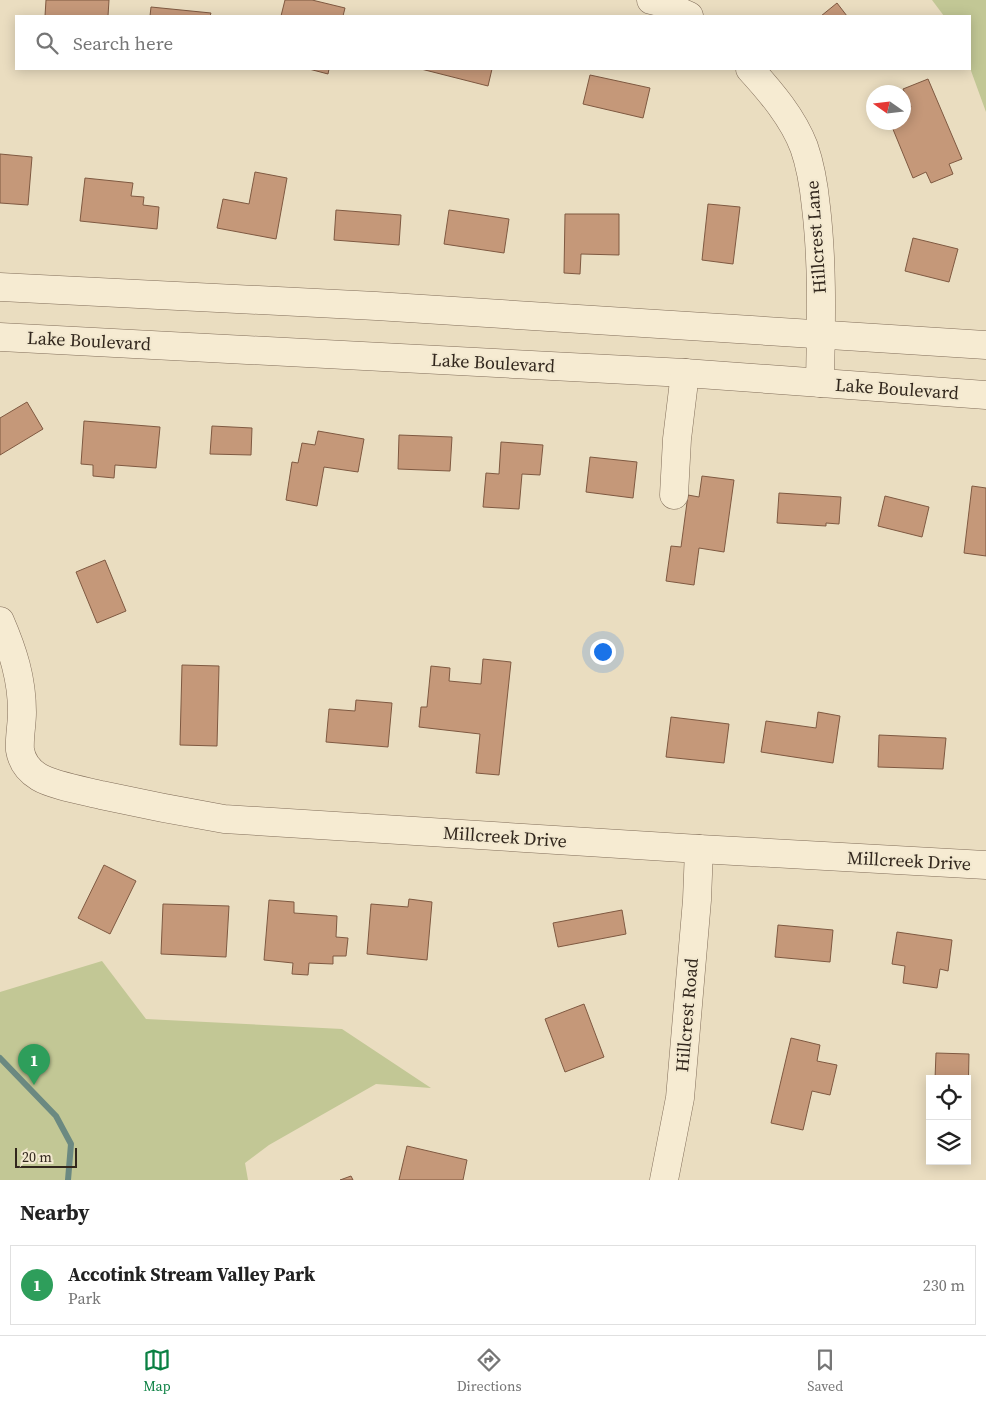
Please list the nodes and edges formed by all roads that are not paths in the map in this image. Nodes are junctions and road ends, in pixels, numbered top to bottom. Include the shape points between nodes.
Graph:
1 (651, 0) edge
2 (687, 15) edge
3 (751, 70) edge
4 (0, 287) edge
5 (820, 334) junction
6 (0, 337) edge
7 (986, 345) edge
8 (685, 373) junction
9 (820, 384) junction
10 (986, 396) edge
11 (674, 495) dead end
12 (0, 621) edge
13 (698, 849) junction
14 (986, 865) edge
15 (664, 1180) edge

1 - 2 street
3 - 5 street, Hillcrest Lane via 792,124 812,173 820,265
4 - 5 street via 376,306
5 - 7 street
5 - 9 street, Hillcrest Lane
6 - 8 street, Lake Boulevard
8 - 9 street, Lake Boulevard
8 - 11 street
9 - 10 street, Lake Boulevard
12 - 13 street, Millcreek Drive via 13,652 19,678 22,711 20,751 30,771 41,778 83,791 224,819
13 - 14 street, Millcreek Drive
13 - 15 street, Hillcrest Road via 697,900 680,1098

